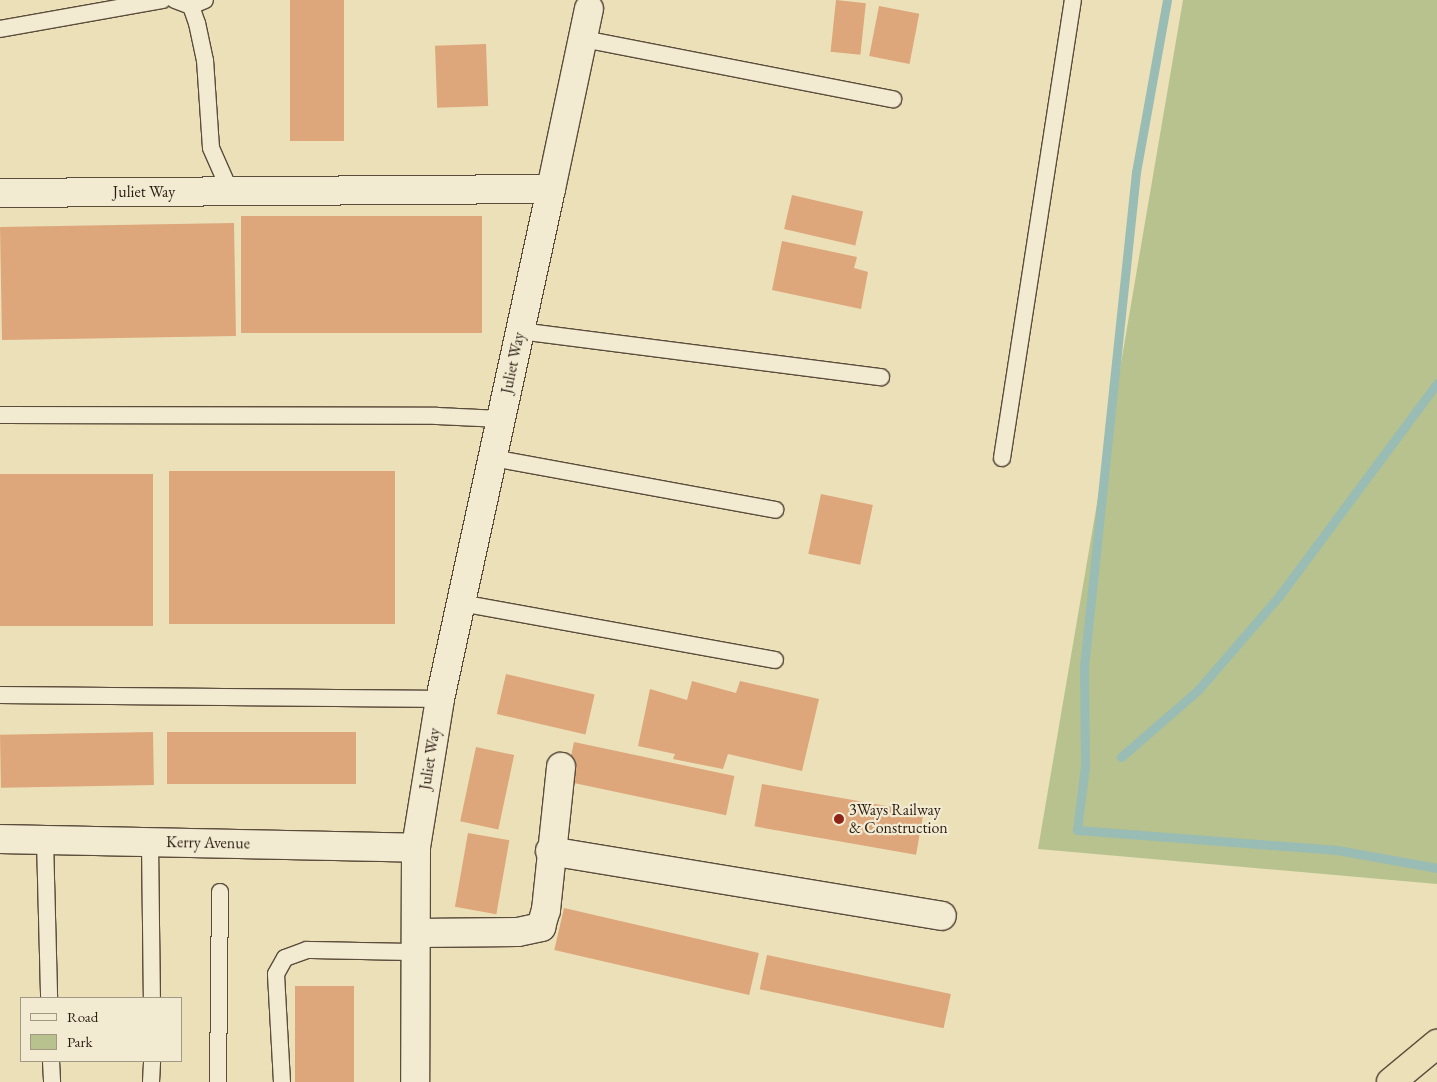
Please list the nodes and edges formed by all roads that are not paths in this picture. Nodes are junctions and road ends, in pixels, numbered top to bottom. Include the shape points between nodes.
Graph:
1 (162, 0) edge
2 (175, 0) edge
3 (1072, 0) edge
4 (198, 3) edge
5 (590, 4) edge
6 (0, 30) edge
7 (583, 39) junction
8 (893, 99) dead end
9 (551, 189) junction
10 (230, 192) junction
11 (0, 193) edge
12 (520, 331) junction
13 (881, 378) dead end
14 (0, 415) edge
15 (501, 419) junction
16 (493, 458) junction
17 (1002, 458) dead end
18 (775, 510) dead end
19 (461, 603) junction
20 (775, 660) dead end
21 (0, 695) edge
22 (440, 700) junction
23 (561, 767) dead end
24 (0, 839) edge
25 (44, 840) junction
26 (150, 842) junction
27 (416, 848) junction
28 (550, 851) junction
29 (220, 892) dead end
30 (942, 916) dead end
31 (415, 943) junction
32 (49, 997) edge
33 (152, 997) edge
34 (1437, 1044) edge
35 (51, 1062) edge
36 (152, 1062) edge
37 (52, 1082) edge
38 (151, 1082) edge
39 (218, 1082) edge
40 (282, 1082) edge
41 (414, 1082) edge
42 (1392, 1082) edge

1 - 6 lane
2 - 4 lane
3 - 17 lane
4 - 10 lane via 211,148
5 - 7 street
7 - 8 lane
7 - 9 street
9 - 10 street, Juliet Way
9 - 12 street, Juliet Way
10 - 11 street, Juliet Way
12 - 13 lane
12 - 15 street, Juliet Way
14 - 15 lane
15 - 16 street, Juliet Way
16 - 18 lane
16 - 19 street, Juliet Way
19 - 20 lane
19 - 22 street, Juliet Way
21 - 22 lane
22 - 27 street, Juliet Way
23 - 28 street
24 - 25 street, Kerry Avenue
25 - 26 street, Kerry Avenue
25 - 32 lane
26 - 27 street, Kerry Avenue
26 - 33 lane
27 - 31 street, Juliet Way
28 - 30 street
28 - 31 street via 546,910 541,927
29 - 39 lane
31 - 40 lane via 307,950 285,958 276,974
31 - 41 street, Juliet Way
34 - 42 highway
35 - 37 lane
36 - 38 lane

